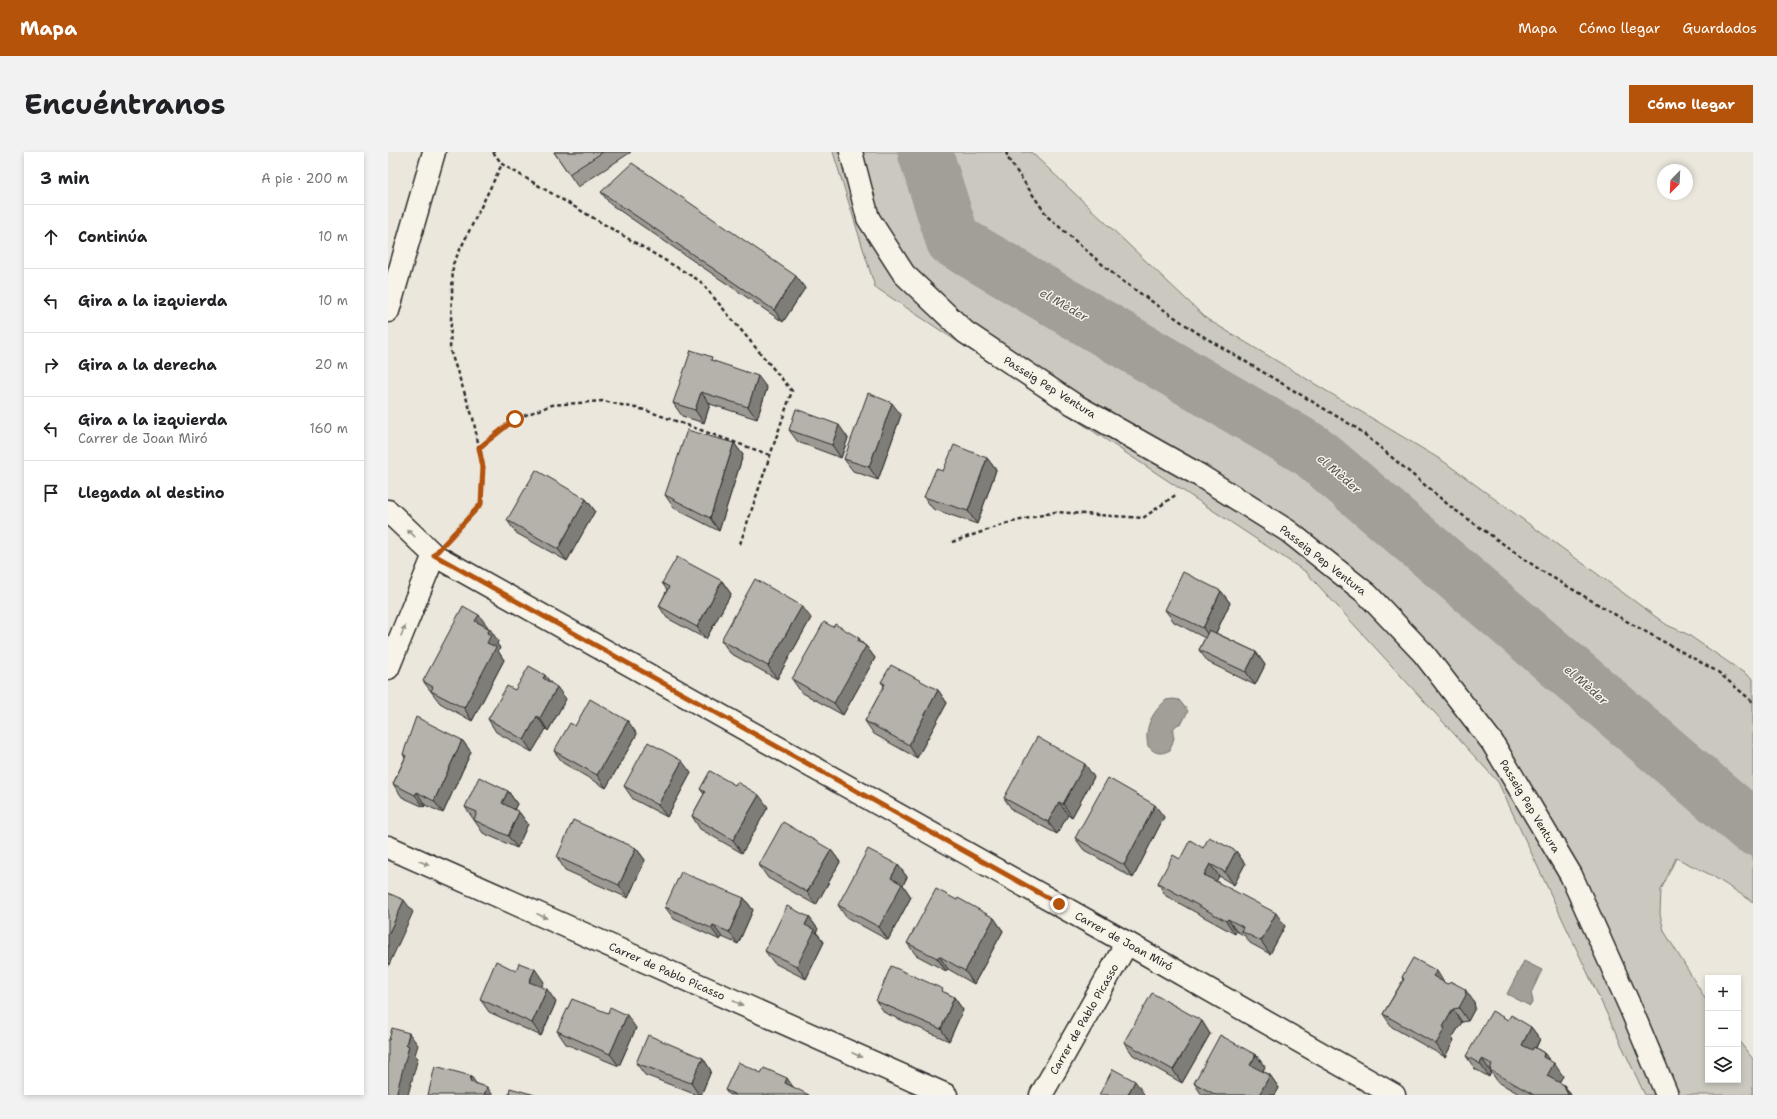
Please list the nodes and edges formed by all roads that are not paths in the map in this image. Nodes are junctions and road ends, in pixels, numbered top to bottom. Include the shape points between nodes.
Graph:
1 (434, 152) edge
2 (851, 152) edge
3 (388, 311) edge
4 (388, 511) edge
5 (434, 555) junction
6 (388, 668) edge
7 (388, 847) edge
8 (1127, 942) junction
9 (946, 1095) edge
10 (1041, 1095) edge
11 (1394, 1095) edge
12 (1667, 1095) edge

1 - 3 street
2 - 12 street, Passeig Pep Ventura via 868,218 904,274 965,332 1073,404 1199,475 1288,530 1367,594 1424,654 1492,742 1572,875
5 -> 4 street, Carrer de Joan Miró
6 -> 5 street
5 - 8 street, Carrer de Joan Miró
7 -> 9 street, Carrer de Pablo Picasso
8 - 10 street, Carrer de Pablo Picasso
8 - 11 street, Carrer de Joan Miró

